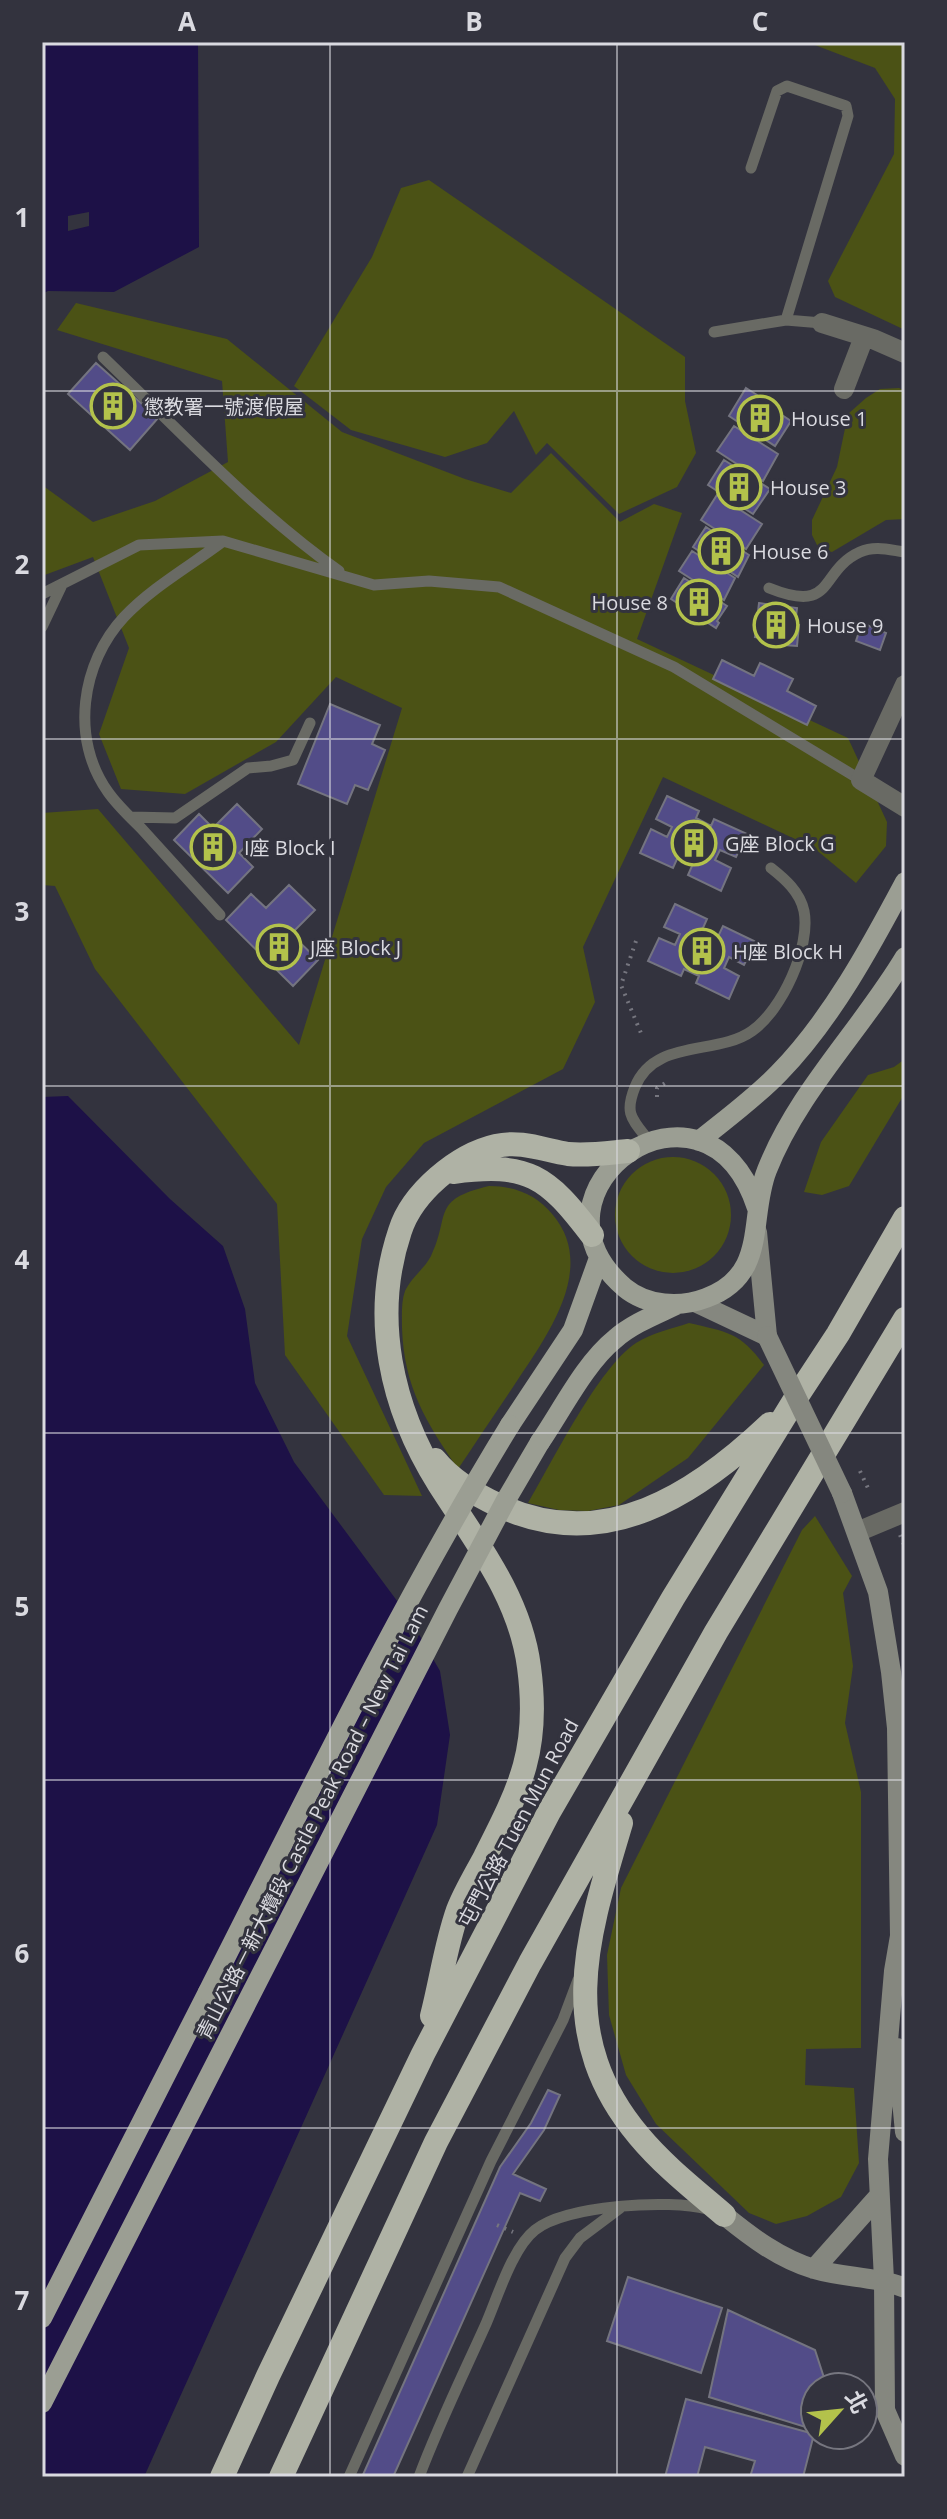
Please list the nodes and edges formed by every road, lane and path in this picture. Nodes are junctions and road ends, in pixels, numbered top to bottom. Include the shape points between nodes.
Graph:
1 (751, 168) dead end
2 (786, 320) junction
3 (822, 323) joint
4 (714, 332) dead end
5 (864, 337) junction
6 (905, 353) edge
7 (103, 357) dead end
8 (844, 389) dead end
9 (223, 541) junction
10 (905, 552) edge
11 (347, 577) junction
12 (61, 587) junction
13 (769, 588) dead end
14 (42, 594) edge
15 (42, 627) edge
16 (905, 685) edge
17 (310, 723) dead end
18 (861, 780) junction
19 (905, 807) edge
20 (131, 817) junction
21 (771, 868) dead end
22 (905, 882) edge
23 (220, 915) dead end
24 (636, 941) dead end
25 (905, 957) edge
26 (643, 1038) dead end
27 (667, 1082) dead end
28 (657, 1097) dead end
29 (699, 1141) junction
30 (638, 1146) junction
31 (444, 1173) junction
32 (757, 1208) junction
33 (905, 1218) edge
34 (757, 1232) junction
35 (596, 1246) junction
36 (685, 1303) junction
37 (905, 1319) edge
38 (767, 1336) junction
39 (794, 1401) junction
40 (407, 1418) junction
41 (860, 1471) dead end
42 (868, 1488) dead end
43 (905, 1512) edge
44 (857, 1532) junction
45 (633, 1782) junction
46 (586, 1955) junction
47 (891, 1996) junction
48 (423, 2054) junction
49 (905, 2132) edge
50 (879, 2196) junction
51 (620, 2208) junction
52 (724, 2215) junction
53 (814, 2269) junction
54 (884, 2280) junction
55 (905, 2288) edge
56 (42, 2318) edge
57 (42, 2403) edge
58 (905, 2456) edge
59 (222, 2477) edge
60 (281, 2477) edge
61 (349, 2477) edge
62 (419, 2477) edge
63 (467, 2477) edge

1 - 2 lane via 777,91 787,86 846,106 848,116
2 - 3 lane
2 - 4 lane
3 - 5 street
5 - 6 street
5 - 8 street
7 - 11 lane via 268,515
9 - 11 lane
9 - 12 lane via 139,545
9 - 20 lane via 125,615 95,660 84,714 87,741 107,792
10 - 13 lane via 859,552 815,594 792,597
11 - 18 lane via 374,585 429,581 499,587 674,667
12 - 14 lane
12 - 15 lane
16 - 18 street
17 - 20 lane via 293,760 248,768 175,818
18 - 19 street
20 - 23 lane
21 - 30 lane via 786,879 804,910 802,946 784,994 751,1032 672,1053 652,1065 629,1101
22 - 29 main road via 855,971 804,1043 764,1086
24 - 26 path via 621,985
25 - 32 main road via 798,1110 766,1172
27 - 28 path via 657,1088
29 - 30 main road via 666,1137
29 - 32 main road via 737,1166
30 - 31 highway via 587,1155 496,1146
30 - 35 main road via 609,1168 596,1190 591,1212
31 - 35 highway via 506,1168 524,1174 554,1190
31 - 40 highway via 411,1206 397,1238 388,1282 388,1353
32 - 34 main road
33 - 39 highway, 屯門公路 Tuen Mun Road
34 - 36 main road via 752,1253 728,1285 710,1297
34 - 38 main road
35 - 36 main road via 611,1275 630,1292 651,1301
35 - 56 main road, 青山公路－新大欖段 Castle Peak Road – New Tai Lam, bridge via 573,1330 510,1425 401,1613
36 - 38 main road
36 - 57 main road, 青山公路－新大欖段 Castle Peak Road – New Tai Lam, bridge via 642,1321 608,1344 506,1500
37 - 45 highway via 716,1632
38 - 44 main road, bridge
39 - 40 highway via 749,1443 671,1500 619,1519 569,1524 544,1522 472,1492 442,1468
39 - 48 highway, 屯門公路 Tuen Mun Road via 564,1785
40 - 48 highway via 508,1597 521,1628 532,1700 523,1778 458,1910
41 - 42 path
43 - 44 street
44 - 47 main road via 883,1616 897,1728 900,1922
45 - 46 highway
45 - 60 highway via 436,2142
46 - 52 highway via 586,2020 605,2083 638,2136
46 - 61 lane via 563,2020 491,2161
47 - 49 main road
47 - 50 main road
48 - 59 highway, 屯門公路 Tuen Mun Road
50 - 53 main road
50 - 54 main road
51 - 52 lane via 684,2204
51 - 62 lane via 549,2221 527,2238
51 - 63 lane via 580,2238 565,2258
52 - 53 main road via 778,2254
53 - 54 main road
54 - 55 main road
54 - 58 main road via 885,2410

